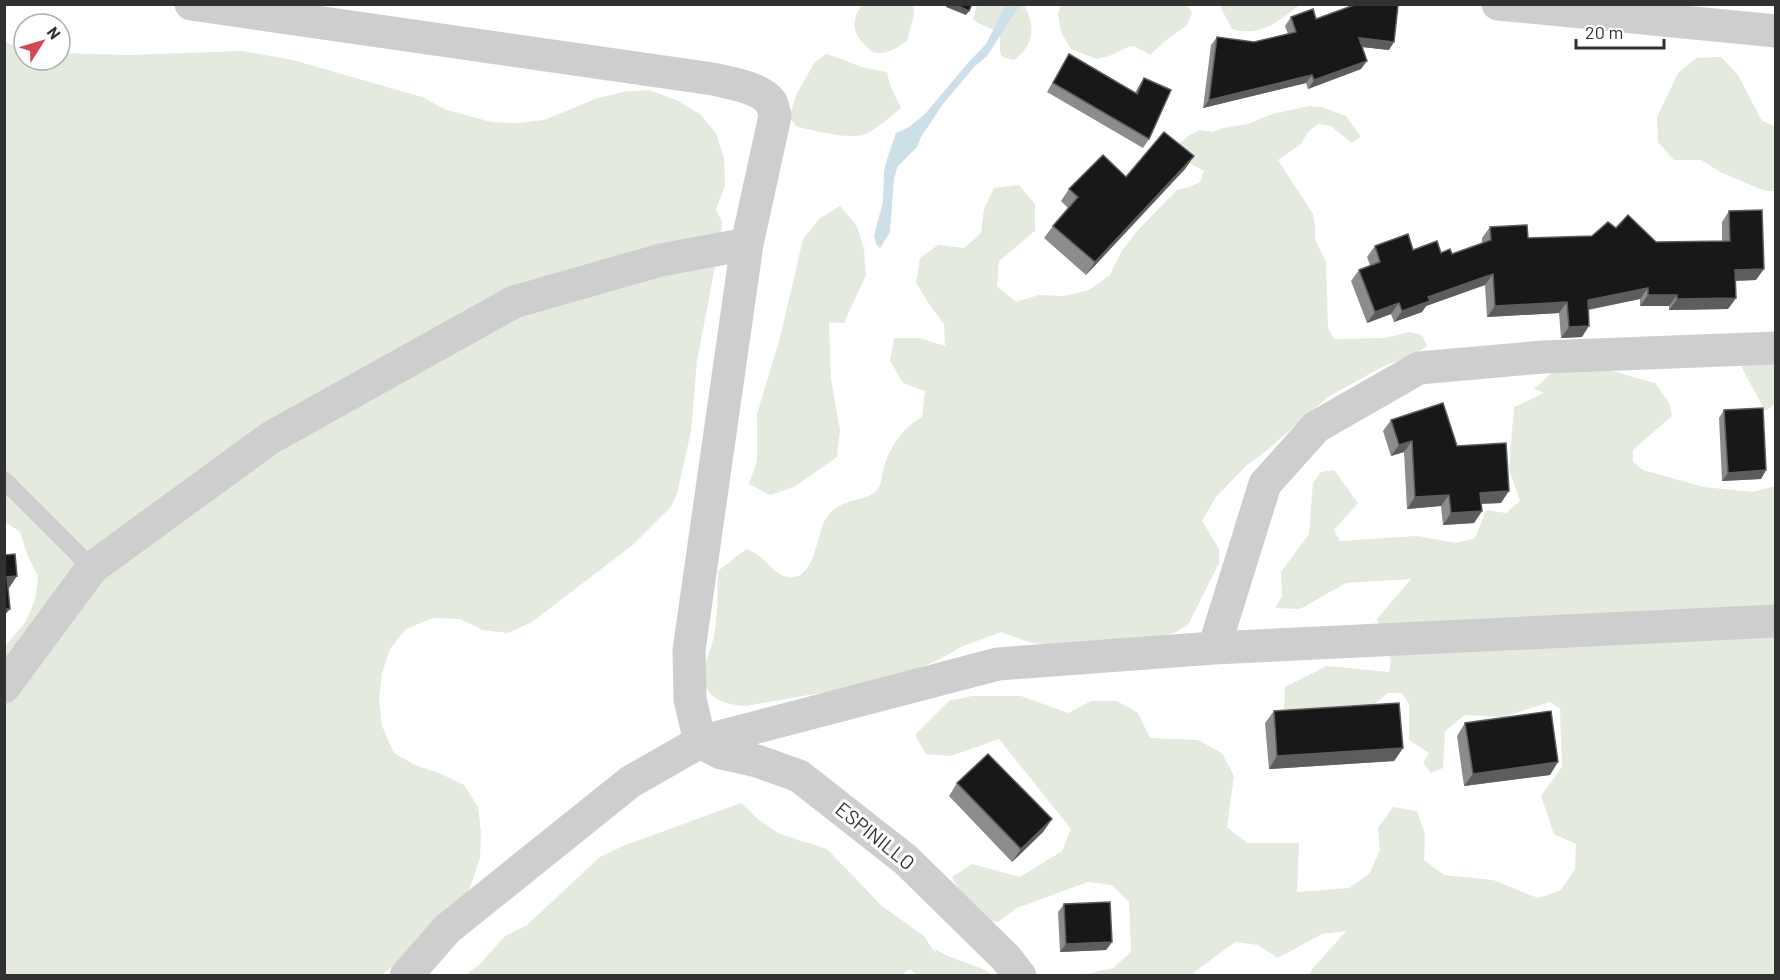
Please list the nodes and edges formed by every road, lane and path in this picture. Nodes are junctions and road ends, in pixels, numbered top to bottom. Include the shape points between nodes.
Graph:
1 (191, 4) edge
2 (1498, 4) edge
3 (1588, 8) edge
4 (1776, 31) edge
5 (747, 244) junction
6 (1776, 348) edge
7 (4, 480) edge
8 (92, 568) junction
9 (1776, 621) edge
10 (1214, 648) junction
11 (4, 687) edge
12 (700, 742) junction
13 (406, 975) edge
14 (1020, 975) edge

1 - 5 street via 742,86 772,103 775,116
2 - 3 street
3 - 4 street
5 - 8 street via 660,260 514,302 270,438
5 - 12 street via 689,650 690,699
6 - 10 street via 1543,357 1419,368 1316,427 1265,484
7 - 8 lane
8 - 11 street
9 - 10 street
10 - 12 street via 998,664
12 - 13 street via 630,782 447,929
12 - 14 street, ESPINILLO via 721,753 799,776 906,860

